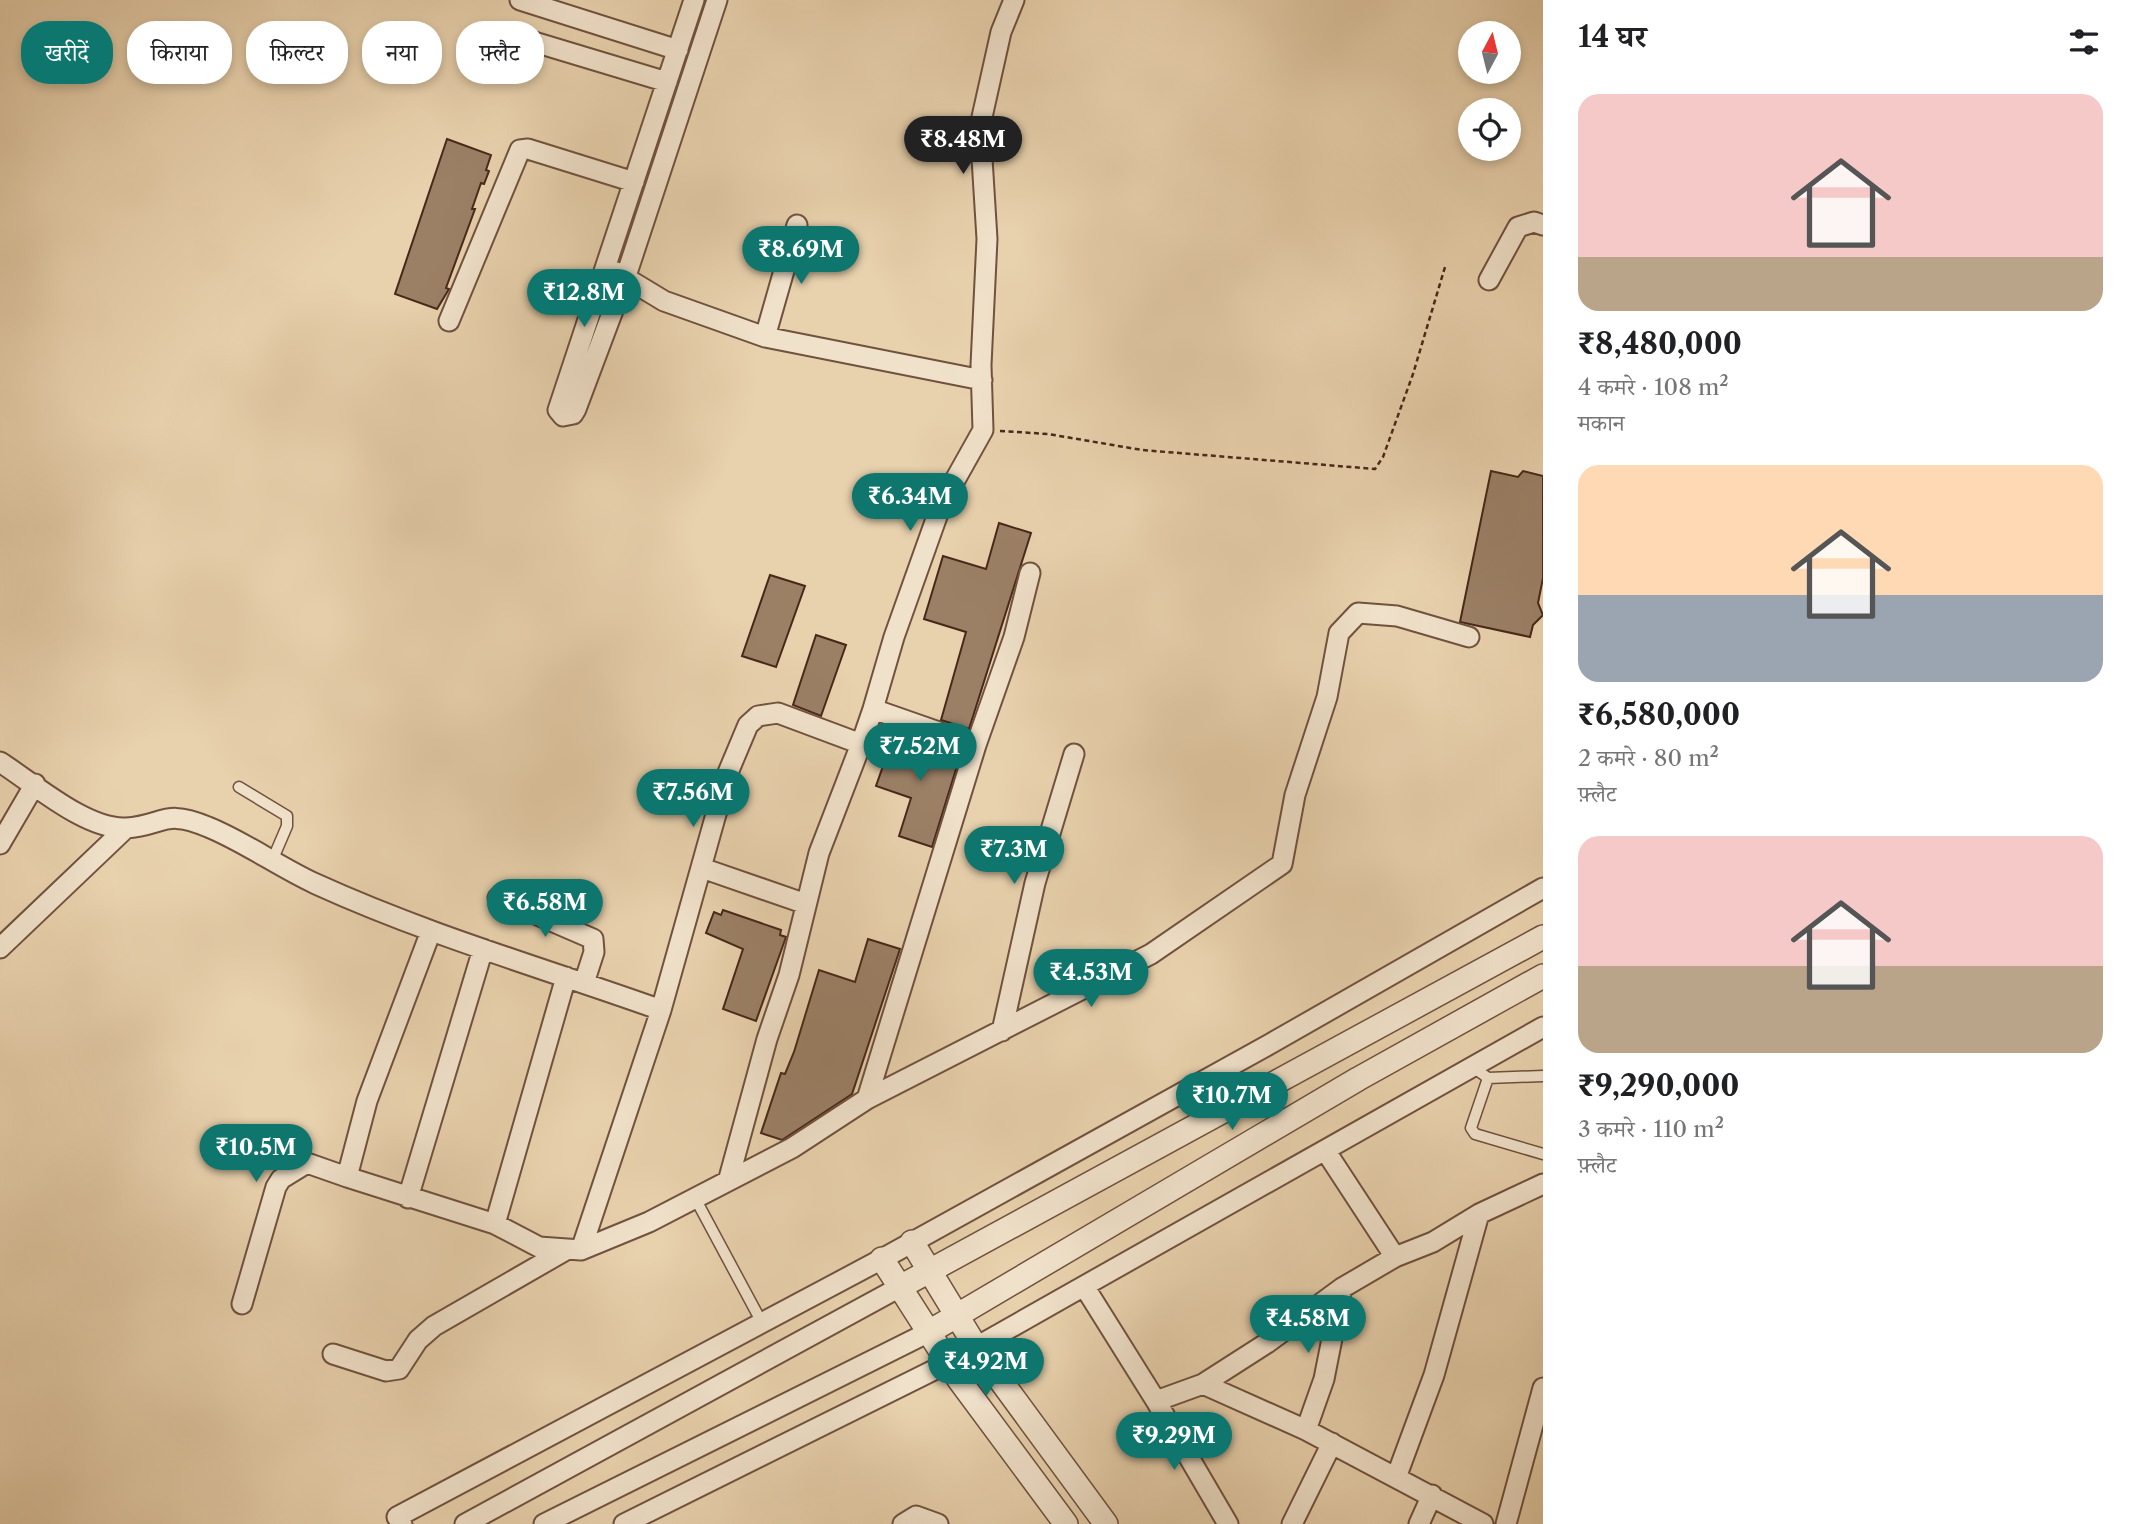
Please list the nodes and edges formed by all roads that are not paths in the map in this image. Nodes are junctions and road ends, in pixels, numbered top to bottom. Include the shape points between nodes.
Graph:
1 (520, 0) edge
2 (694, 0) edge
3 (718, 0) edge
4 (1014, 0) edge
5 (544, 45) edge
6 (678, 50) junction
7 (667, 82) junction
8 (634, 182) junction
9 (797, 225) dead end
10 (1543, 225) edge
11 (606, 269) junction
12 (626, 276) junction
13 (1489, 280) dead end
14 (449, 321) dead end
15 (765, 337) junction
16 (982, 380) junction
17 (1030, 573) dead end
18 (1469, 637) dead end
19 (873, 709) junction
20 (861, 744) junction
21 (976, 745) junction
22 (1074, 754) dead end
23 (0, 762) edge
24 (35, 784) junction
25 (239, 787) dead end
26 (126, 828) junction
27 (0, 844) edge
28 (271, 862) junction
29 (702, 869) junction
30 (1543, 888) edge
31 (498, 898) dead end
32 (806, 904) junction
33 (431, 931) junction
34 (1543, 937) edge
35 (0, 948) edge
36 (484, 949) junction
37 (1543, 976) edge
38 (575, 980) junction
39 (661, 1010) junction
40 (1543, 1027) edge
41 (1002, 1031) junction
42 (1480, 1072) junction
43 (1543, 1076) edge
44 (867, 1099) junction
45 (1325, 1150) junction
46 (1543, 1154) edge
47 (347, 1177) junction
48 (729, 1178) junction
49 (1543, 1184) edge
50 (695, 1197) junction
51 (408, 1198) junction
52 (1479, 1214) junction
53 (495, 1224) junction
54 (912, 1242) junction
55 (573, 1250) junction
56 (1395, 1257) junction
57 (882, 1259) junction
58 (930, 1272) junction
59 (1084, 1286) junction
60 (900, 1287) junction
61 (1342, 1288) junction
62 (242, 1304) dead end
63 (957, 1317) junction
64 (761, 1321) junction
65 (929, 1332) junction
66 (976, 1347) junction
67 (333, 1354) dead end
68 (948, 1363) junction
69 (1203, 1384) junction
70 (1543, 1388) edge
71 (1156, 1401) junction
72 (1306, 1430) junction
73 (1332, 1443) junction
74 (1397, 1475) junction
75 (1432, 1495) junction
76 (402, 1524) edge
77 (465, 1524) edge
78 (544, 1524) edge
79 (624, 1524) edge
80 (903, 1524) edge
81 (938, 1524) edge
82 (1066, 1524) edge
83 (1106, 1524) edge
84 (1228, 1524) edge
85 (1292, 1524) edge
86 (1419, 1524) edge
87 (1483, 1524) edge
88 (1506, 1524) edge

1 - 6 street
2 - 6 street
3 - 12 street
4 - 16 street via 1001,32 980,125 987,239
5 - 7 street
6 - 7 street
7 - 8 street
8 - 11 street
8 - 14 street via 520,150
9 - 15 street
10 - 13 street via 1534,222 1518,227
11 - 12 street
11 - 12 street via 558,410 563,416 576,409
12 - 15 street via 664,301
15 - 16 street
16 - 19 street via 983,430 941,505
17 - 21 street via 1014,637
18 - 41 street via 1397,616 1358,613 1339,633 1327,697 1295,795 1282,864 1152,954
19 - 20 street
19 - 21 street
20 - 29 street via 778,713 758,716 748,725 727,775
20 - 32 street via 819,853
21 - 44 street
22 - 41 street via 1035,883
23 - 24 street
24 - 26 street via 82,816
24 - 27 street
25 - 28 lane via 287,816
26 - 28 street via 168,817 189,820
26 - 35 street
28 - 33 street
29 - 32 street
29 - 39 street
30 - 54 street
31 - 38 street via 593,939 595,948
32 - 48 street
33 - 36 street
33 - 47 street via 367,1101
34 - 58 street
36 - 38 street
36 - 51 street
37 - 63 street via 1358,1079
38 - 39 street
38 - 53 street
39 - 55 street
40 - 42 street
41 - 44 street
42 - 43 lane
42 - 45 street
42 - 46 lane via 1471,1128 1475,1134
44 - 48 street via 792,1148
45 - 56 street
45 - 59 street
47 - 51 street
47 - 62 street via 307,1163 281,1180
48 - 50 street
49 - 52 street
50 - 55 street via 649,1222
50 - 64 lane
51 - 53 street
52 - 56 street via 1433,1242
52 - 74 street via 1434,1375
53 - 55 street via 538,1247
54 - 57 street
54 - 58 street
55 - 67 street via 435,1325 418,1340 399,1369 386,1371
56 - 61 street
57 - 60 street
57 - 64 street
58 - 60 street
58 - 63 street
59 - 66 street
59 - 71 street
60 - 65 street
60 - 77 street
61 - 69 street
61 - 72 street via 1324,1379
63 - 65 street
63 - 66 street
64 - 76 street via 397,1517
65 - 68 street
65 - 78 street
66 - 68 street
66 - 83 street
68 - 79 street
68 - 82 street
69 - 71 street
69 - 72 street
70 - 88 street
71 - 84 street
72 - 73 street
73 - 74 street
73 - 85 street
74 - 75 street
75 - 86 street
75 - 87 street
80 - 81 street via 916,1516

